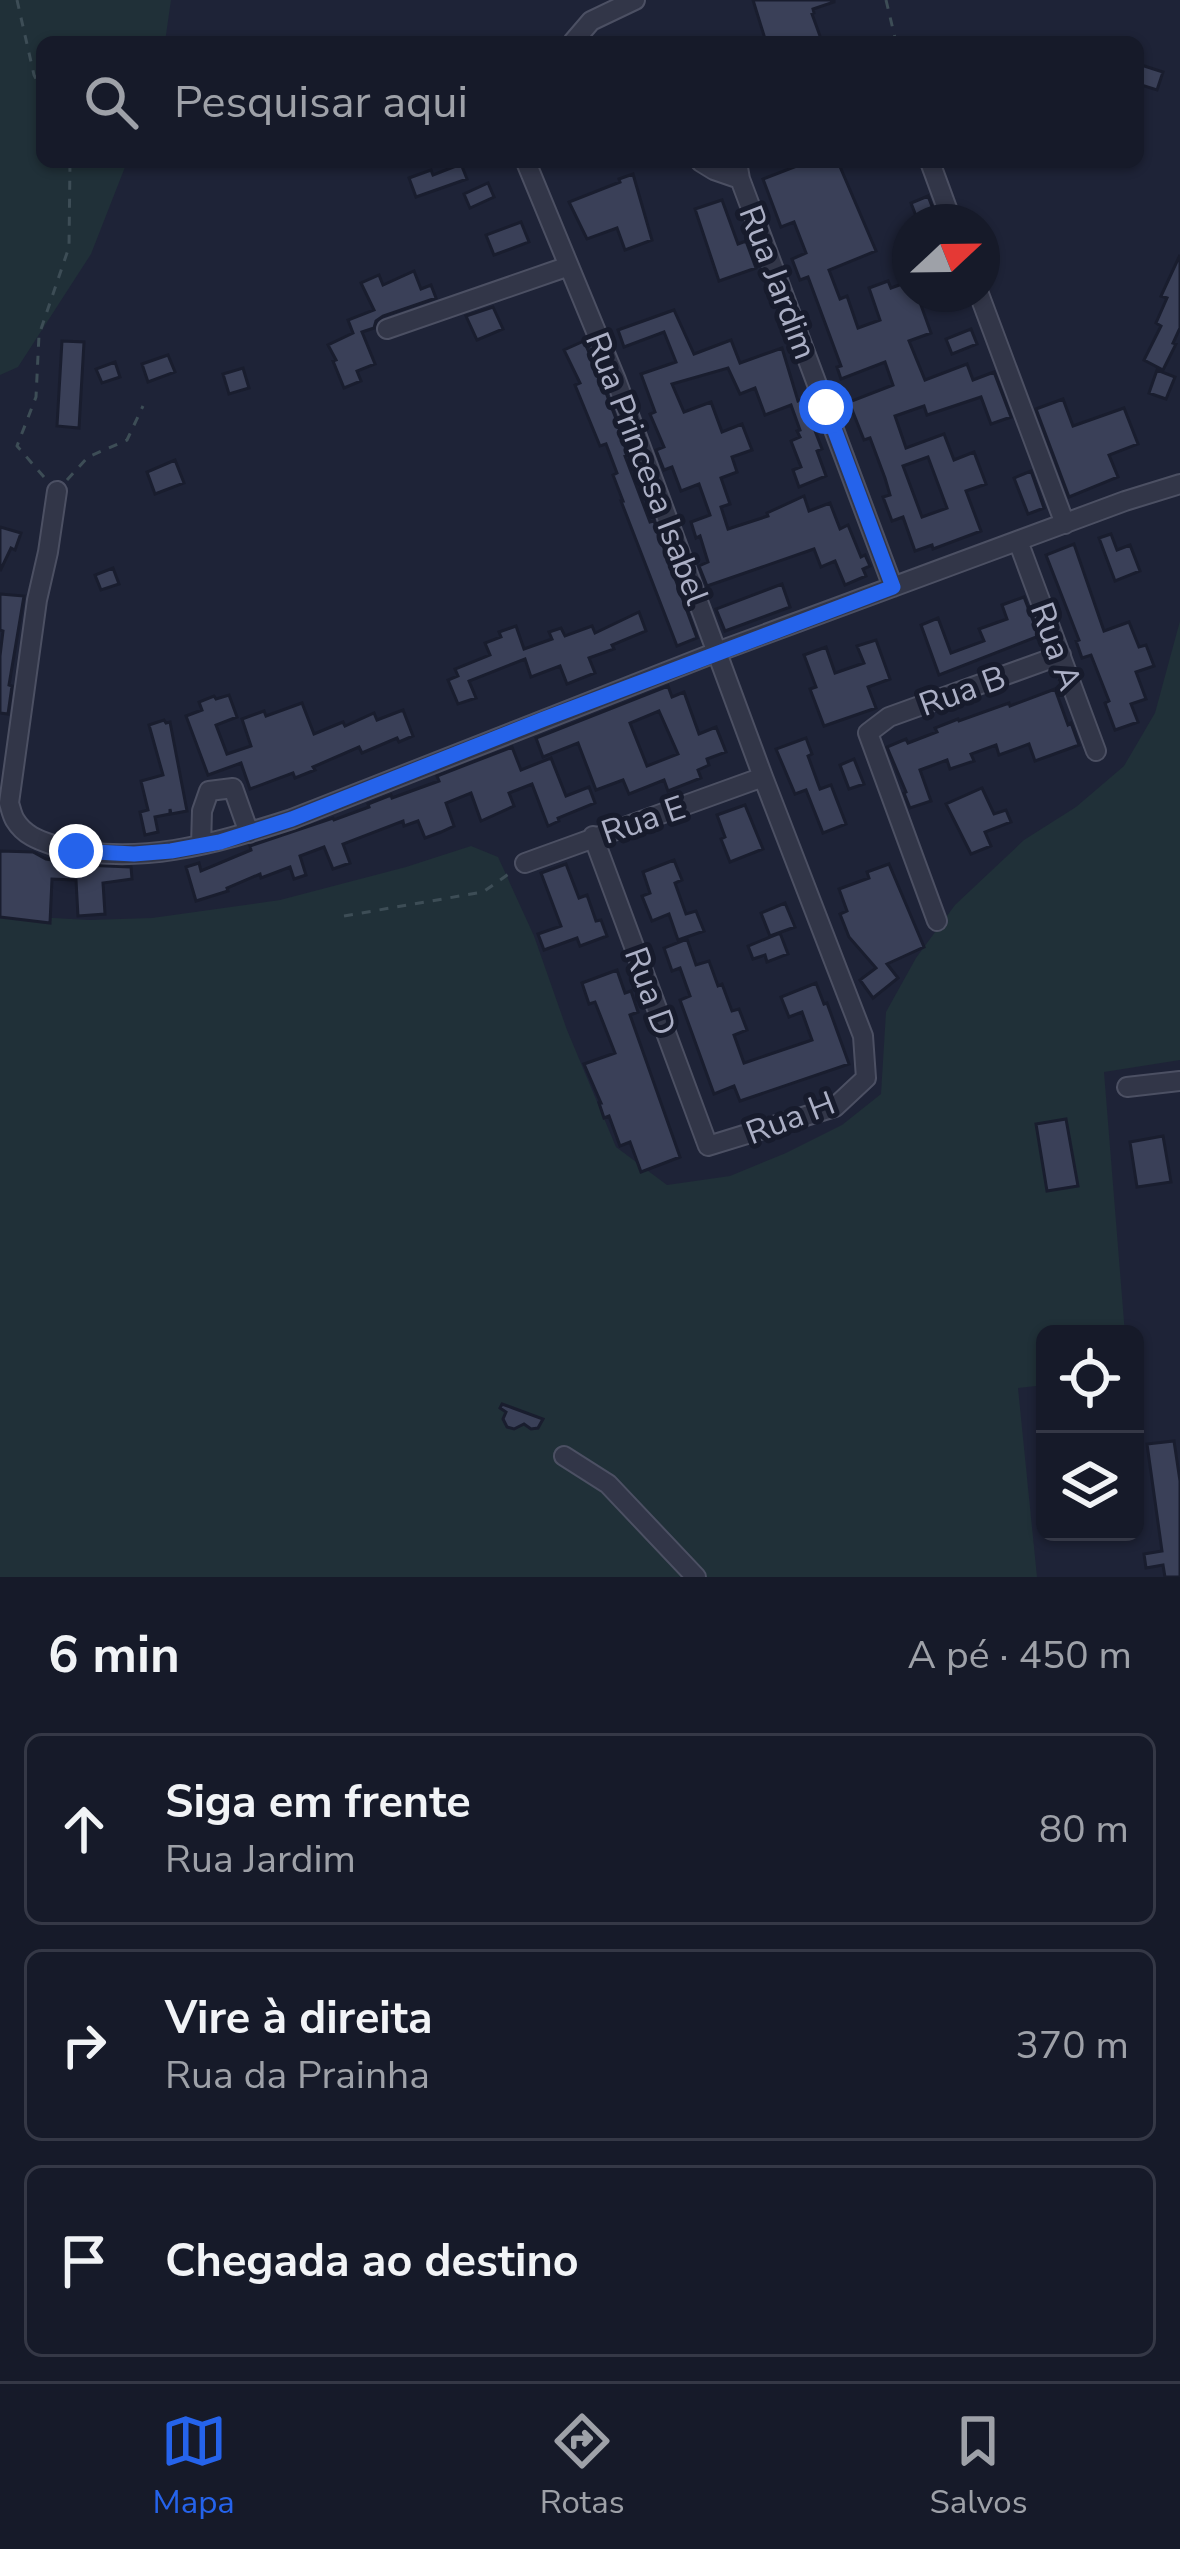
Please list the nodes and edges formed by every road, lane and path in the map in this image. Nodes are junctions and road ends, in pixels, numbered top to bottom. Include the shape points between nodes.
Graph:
1 (17, 0) edge
2 (635, 0) edge
3 (886, 0) edge
4 (578, 36) edge
5 (895, 36) edge
6 (36, 79) edge
7 (70, 168) edge
8 (528, 168) edge
9 (932, 168) edge
10 (739, 171) edge
11 (945, 204) edge
12 (569, 266) junction
13 (986, 312) edge
14 (387, 329) dead end
15 (143, 406) dead end
16 (1180, 484) edge
17 (57, 491) junction
18 (1065, 524) junction
19 (1018, 541) junction
20 (893, 587) junction
21 (717, 652) junction
22 (1060, 655) junction
23 (1096, 752) dead end
24 (763, 777) junction
25 (8, 822) edge
26 (249, 833) junction
27 (593, 836) junction
28 (201, 845) junction
29 (525, 862) joint
30 (344, 916) dead end
31 (937, 921) dead end
32 (1180, 1081) edge
33 (1126, 1087) dead end
34 (708, 1146) joint
35 (564, 1456) dead end
36 (696, 1577) edge

1 - 6 path
2 - 4 street
3 - 5 path
7 - 17 path via 69,247 39,335 36,397 16,446
8 - 12 street, Rua Princesa Isabel
9 - 11 street
10 - 20 street, Rua Jardim
12 - 14 street
12 - 21 street, Rua Princesa Isabel
13 - 18 street
15 - 17 path via 127,440 88,457
16 - 18 street
17 - 25 street
18 - 19 street
19 - 20 street
19 - 22 street, Rua A
20 - 21 street
21 - 24 street, Rua Princesa Isabel
21 - 26 street
22 - 23 street, Rua A
22 - 31 street, Rua B via 889,717 868,733
24 - 27 street, Rua E
24 - 34 street, Rua H via 863,1036 866,1078 835,1107
25 - 28 street via 76,851
26 - 28 street
26 - 28 street via 233,788 209,791
27 - 29 street, Rua E
27 - 34 street, Rua D
29 - 30 path via 483,892
32 - 33 street
35 - 36 street via 608,1484

